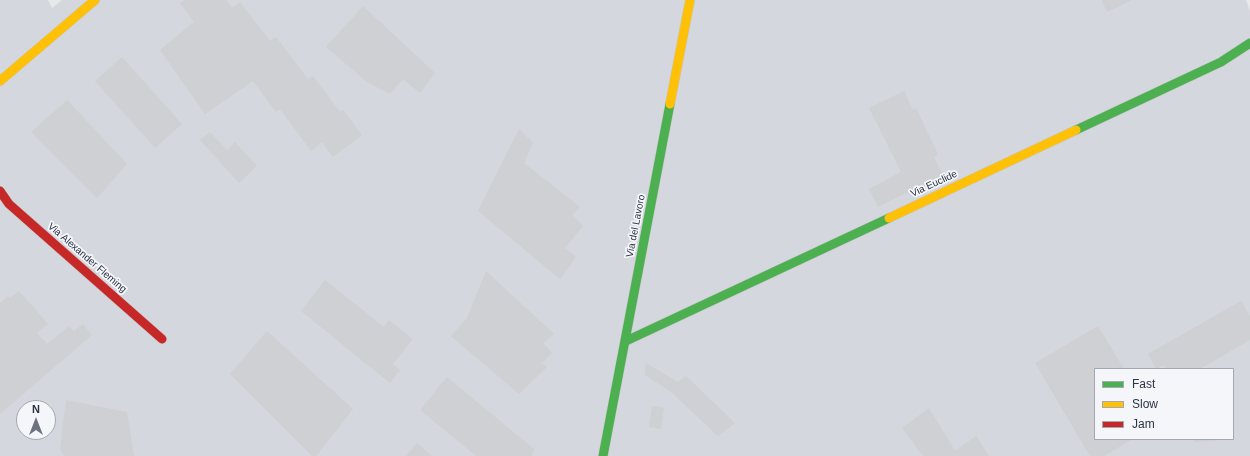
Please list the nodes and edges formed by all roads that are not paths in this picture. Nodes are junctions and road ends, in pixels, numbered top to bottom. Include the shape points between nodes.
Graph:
1 (96, 0) edge
2 (690, 0) edge
3 (1250, 43) edge
4 (0, 81) edge
5 (0, 191) edge
6 (162, 338) dead end
7 (626, 341) junction
8 (603, 456) edge

1 - 4 street
2 - 7 street, Via del Lavoro
3 - 7 street, Via Euclide via 1221,62
5 - 6 street, Via Alexander Fleming via 9,204
7 - 8 street, Via del Lavoro

